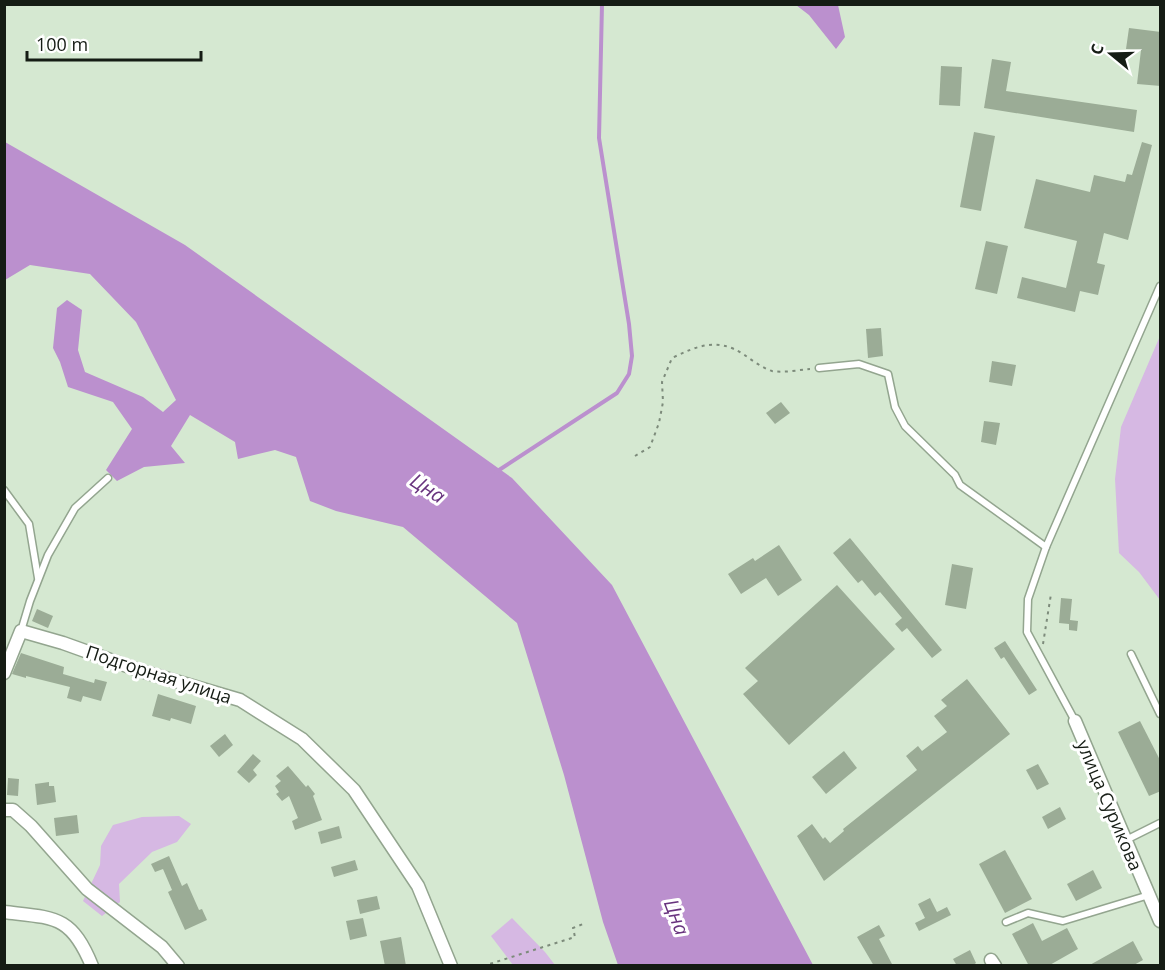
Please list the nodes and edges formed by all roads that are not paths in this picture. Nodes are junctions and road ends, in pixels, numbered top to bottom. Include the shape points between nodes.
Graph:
1 (1161, 286) edge
2 (819, 368) road end
3 (108, 478) dead end
4 (4, 490) edge
5 (1046, 547) junction
6 (39, 579) junction
7 (21, 631) junction
8 (1131, 654) dead end
9 (4, 673) edge
10 (1161, 714) edge
11 (1074, 722) joint
12 (4, 810) edge
13 (1161, 823) edge
14 (1125, 840) junction
15 (1149, 895) junction
16 (4, 912) edge
17 (1161, 921) edge
18 (1006, 922) dead end
19 (92, 966) edge
20 (178, 966) edge
21 (451, 966) edge

1 - 5 lane
2 - 5 lane via 859,364 888,374 895,407 905,426 955,475 960,485
3 - 6 lane via 75,508
4 - 6 lane via 28,524
5 - 11 lane via 1028,599 1027,632
6 - 7 lane
7 - 9 street
7 - 21 street, Подгорная улица via 240,700 302,739 354,790 418,886
8 - 10 lane
11 - 14 street, улица Сурикова
12 - 20 street via 13,810 31,826 87,889 162,947
13 - 14 lane
14 - 15 street, улица Сурикова
15 - 17 street, улица Сурикова
15 - 18 lane via 1063,921 1028,913
16 - 19 street via 58,920 75,932

